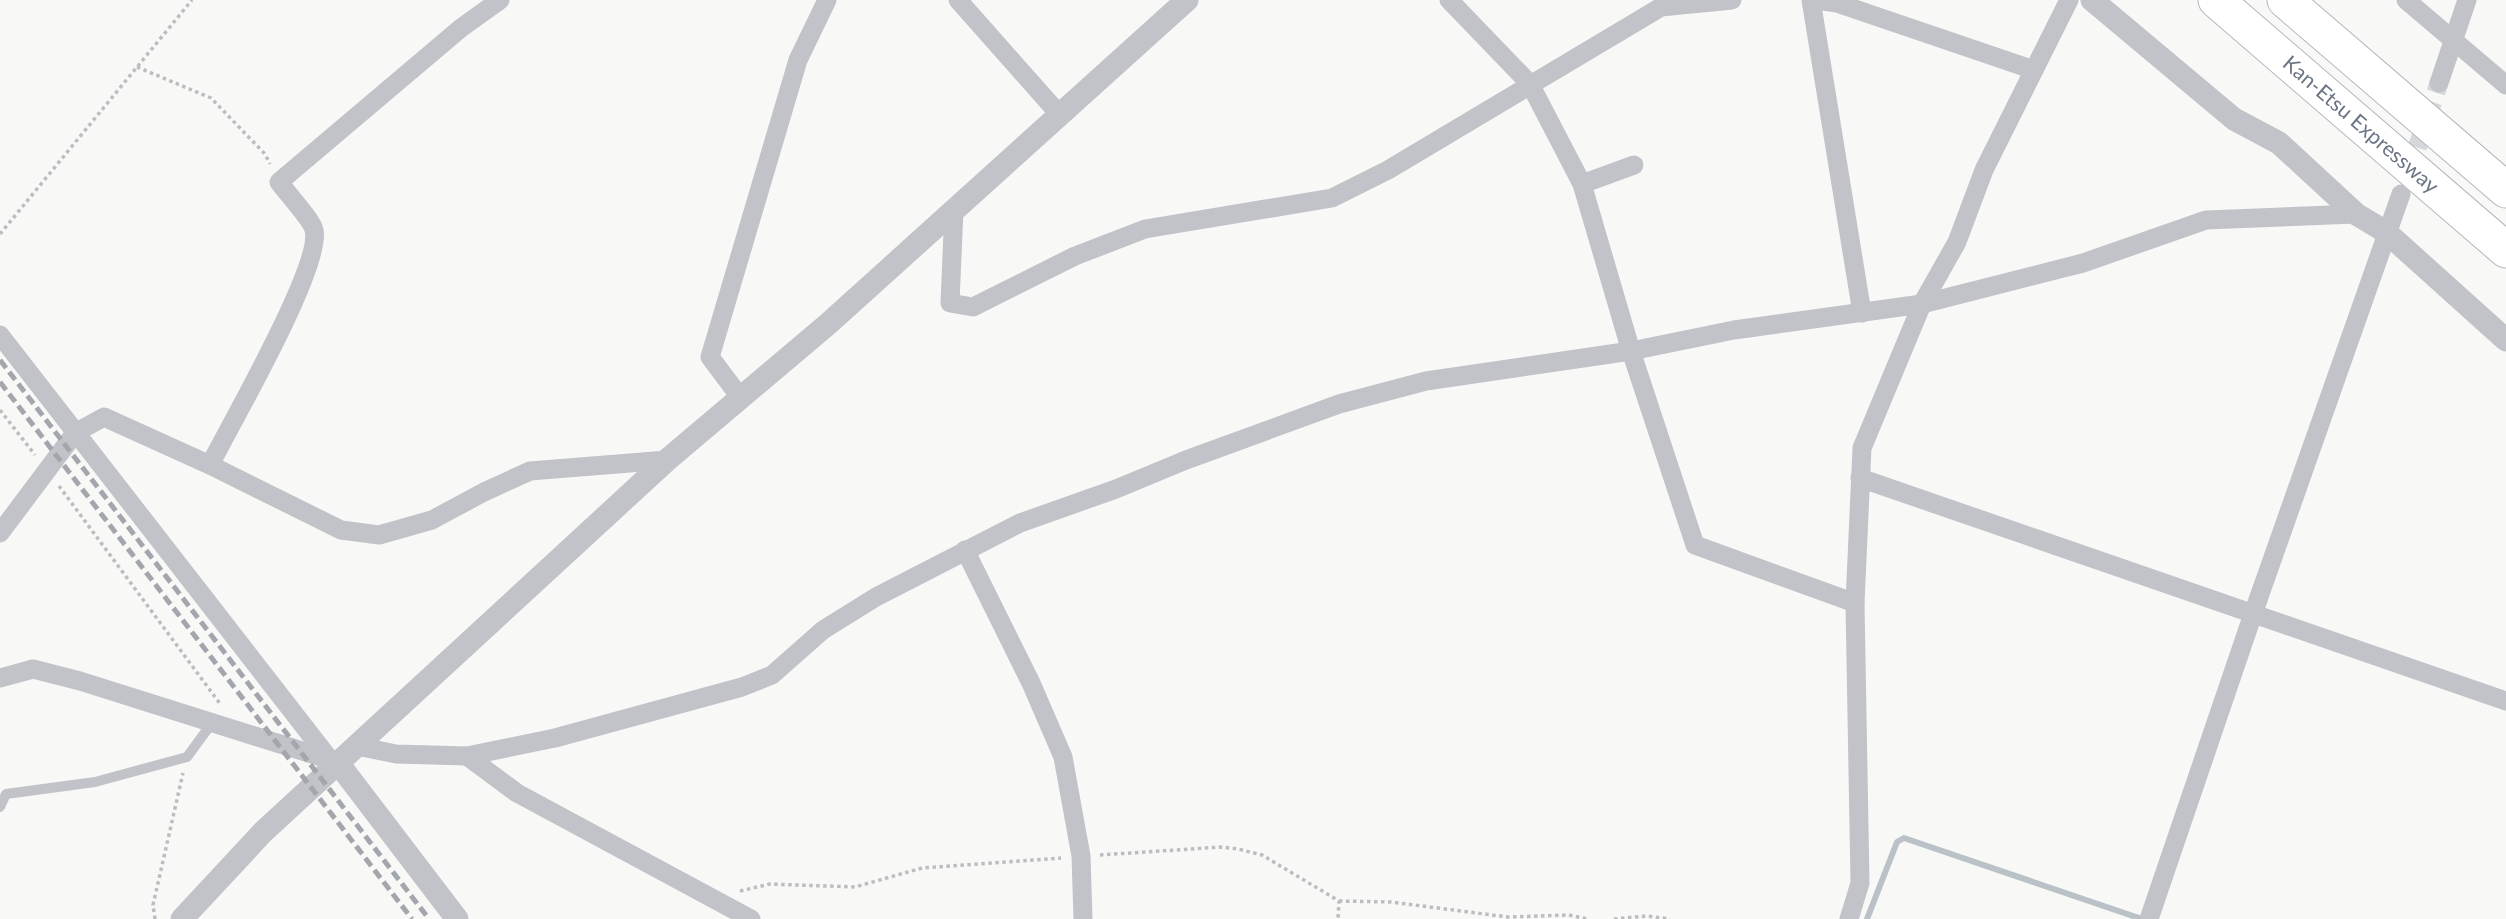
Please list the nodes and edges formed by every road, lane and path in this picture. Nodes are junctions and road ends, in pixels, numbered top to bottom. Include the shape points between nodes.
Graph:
1 (192, 0) edge
2 (500, 0) edge
3 (827, 0) edge
4 (958, 0) edge
5 (1187, 0) edge
6 (1449, 0) edge
7 (1732, 0) edge
8 (1811, 0) edge
9 (1816, 0) edge
10 (2069, 0) edge
11 (2092, 0) edge
12 (2216, 0) edge
13 (2285, 0) edge
14 (2406, 0) edge
15 (2467, 0) edge
16 (2453, 40) junction
17 (137, 67) junction
18 (2035, 70) junction
19 (2439, 83) tunnel mouth
20 (1530, 84) junction
21 (2506, 85) edge
22 (1059, 114) junction
23 (1634, 165) dead end
24 (279, 182) junction
25 (1582, 184) junction
26 (2506, 190) edge
27 (2401, 194) tunnel mouth
28 (954, 209) junction
29 (2356, 214) junction
30 (2386, 232) junction
31 (0, 234) edge
32 (2506, 250) edge
33 (1922, 304) junction
34 (1862, 313) junction
35 (0, 335) edge
36 (2506, 340) edge
37 (1630, 351) junction
38 (740, 397) junction
39 (0, 410) edge
40 (75, 433) junction
41 (667, 460) junction
42 (209, 465) junction
43 (48, 472) junction
44 (1860, 478) junction
45 (0, 533) edge
46 (965, 550) junction
47 (1855, 603) junction
48 (2253, 614) junction
49 (0, 678) edge
50 (2506, 701) edge
51 (212, 723) junction
52 (242, 733) junction
53 (356, 746) junction
54 (467, 756) junction
55 (187, 757) junction
56 (335, 762) junction
57 (0, 807) edge
58 (1081, 856) junction
59 (710, 897) junction
60 (1339, 901) junction
61 (155, 919) edge
62 (182, 919) edge
63 (457, 919) edge
64 (751, 919) edge
65 (1083, 919) edge
66 (1338, 919) edge
67 (1588, 919) edge
68 (1614, 919) edge
69 (1670, 919) edge
70 (1849, 919) edge
71 (2149, 919) edge

1 - 17 path
2 - 24 street
3 - 38 street via 798,60 710,358
4 - 22 street
5 - 22 street
6 - 20 street
7 - 20 street via 1661,7
8 - 34 street
9 - 18 street via 1837,3
10 - 18 street
11 - 29 street via 2234,119 2279,143
12 - 32 highway, Kan-Etsu Expressway
13 - 26 highway
14 - 16 street
15 - 16 street
16 - 19 street
16 - 21 street
17 - 24 path via 211,98 265,153
17 - 31 path
18 - 33 street via 1984,170 1957,242
20 - 25 street
20 - 28 street via 1388,170 1332,198 1145,229 1075,256 973,307 950,303
22 - 28 street
23 - 25 street
24 - 42 street via 314,229 314,246 302,287
25 - 37 street
27 - 30 street
28 - 38 street
29 - 30 street
29 - 33 street via 2206,220 2083,262
30 - 36 street
30 - 48 street
33 - 34 street
33 - 44 street via 1862,448
34 - 37 street via 1734,330
35 - 40 street
37 - 46 street via 1426,381 1339,404 1020,523
37 - 47 street via 1695,545
38 - 41 street
39 - 43 path
40 - 42 street via 104,417
40 - 43 street
40 - 56 street
41 - 42 street via 530,471 432,520 379,535 341,530
41 - 53 street
43 - 45 street
43 - 52 path
44 - 47 street
44 - 48 street
46 - 54 street via 823,630 772,675 555,738
46 - 58 street via 1063,757
47 - 70 street via 1860,883
48 - 50 street
48 - 71 street
49 - 51 street via 33,669
51 - 52 street
51 - 55 lane
52 - 56 street
53 - 54 street via 396,754
53 - 56 street
54 - 59 street via 517,793
55 - 57 lane via 95,782 6,794
55 - 61 path via 153,905
56 - 62 street
56 - 63 street
58 - 59 path via 922,869 855,887 771,884
58 - 60 path via 1238,849 1262,855
58 - 65 street
59 - 64 street
60 - 66 path
60 - 67 path via 1391,902 1508,917 1569,915
68 - 69 path

